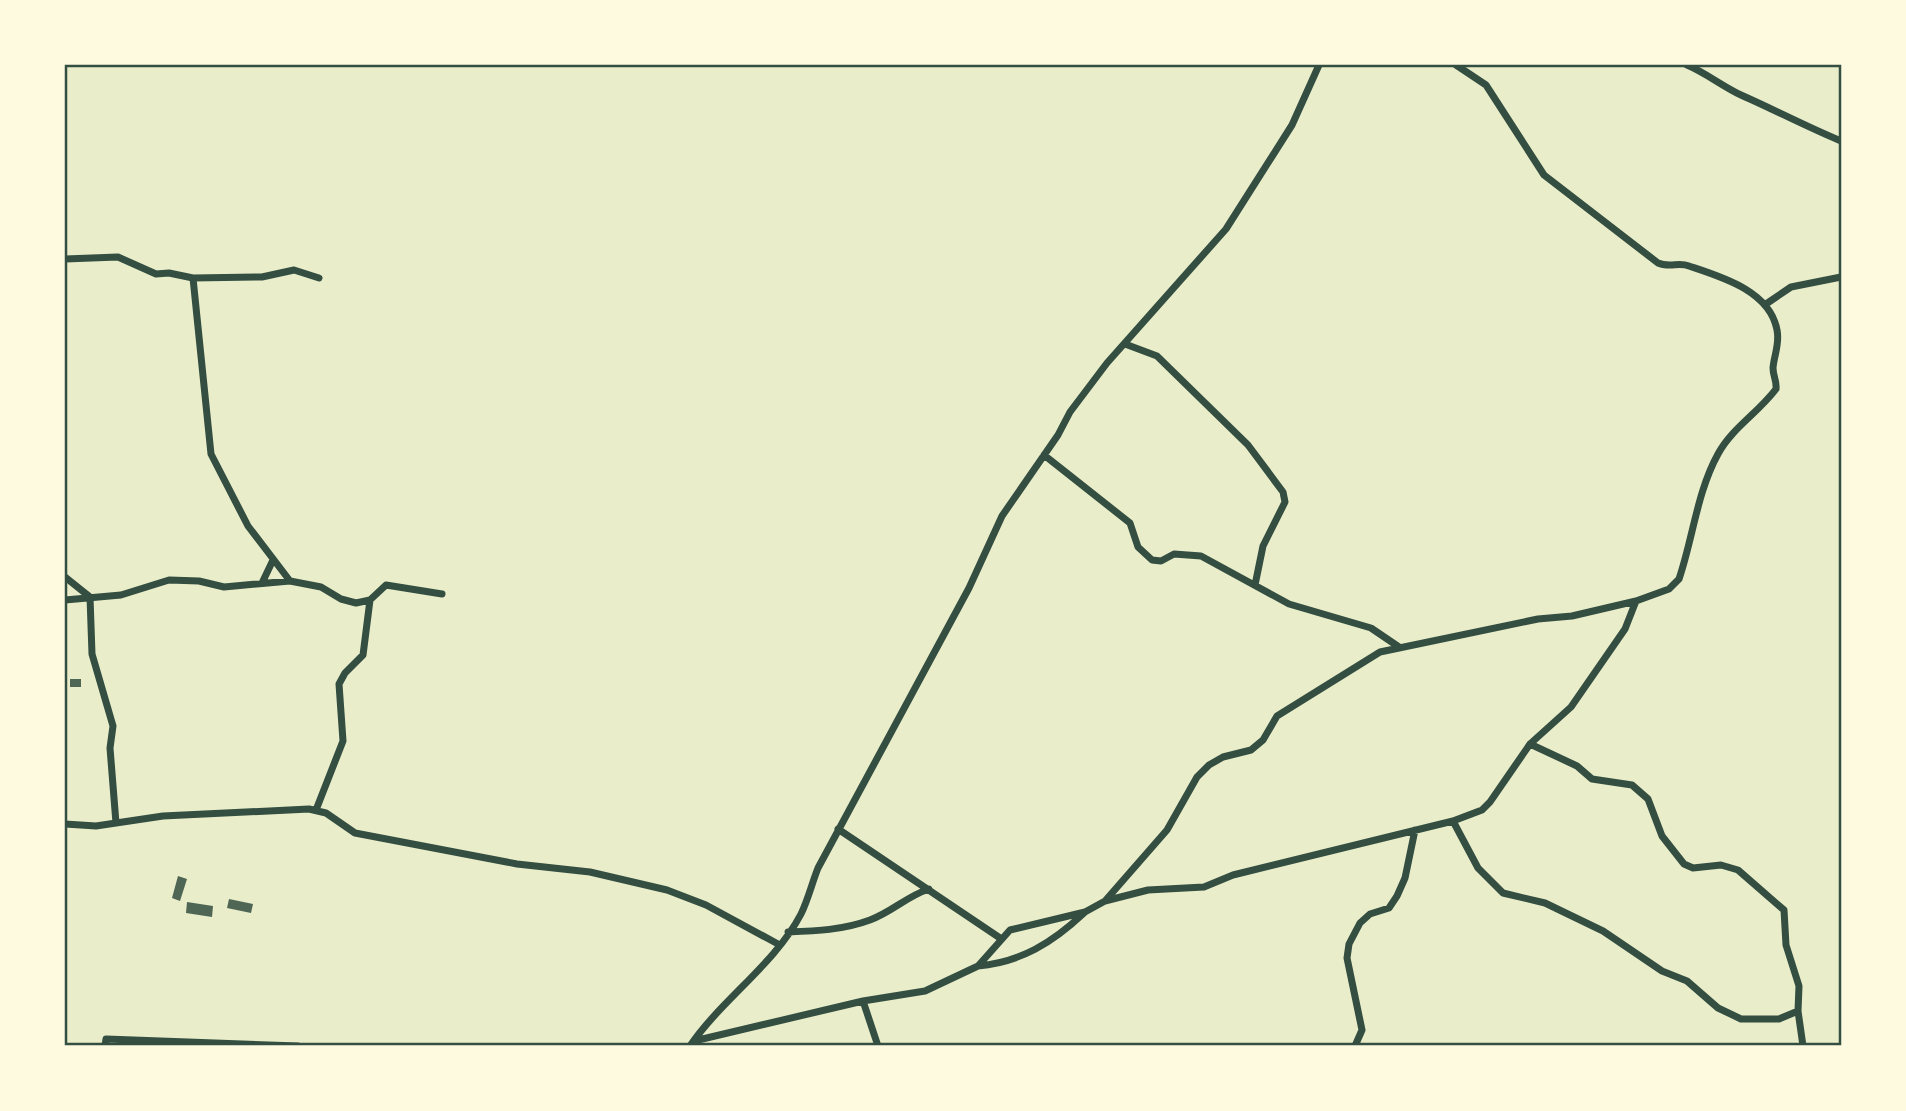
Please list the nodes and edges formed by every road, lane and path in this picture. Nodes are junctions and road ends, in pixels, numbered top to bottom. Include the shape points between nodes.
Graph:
1 (1319, 65) edge
2 (1456, 65) edge
3 (1687, 65) edge
4 (1841, 141) edge
5 (65, 259) edge
6 (1841, 277) edge
7 (193, 278) junction
8 (319, 278) dead end
9 (1766, 304) junction
10 (1125, 344) junction
11 (1044, 455) junction
12 (273, 560) junction
13 (65, 578) edge
14 (290, 581) junction
15 (262, 583) junction
16 (1255, 585) junction
17 (74, 587) junction
18 (442, 594) dead end
19 (90, 597) junction
20 (66, 600) edge
21 (370, 600) junction
22 (1636, 601) junction
23 (1399, 647) junction
24 (1530, 744) junction
25 (316, 810) junction
26 (1452, 821) junction
27 (116, 823) junction
28 (65, 824) edge
29 (838, 828) junction
30 (1415, 830) junction
31 (929, 889) junction
32 (1105, 901) junction
33 (1085, 912) junction
34 (788, 932) junction
35 (1000, 938) junction
36 (778, 944) junction
37 (978, 967) junction
38 (863, 1001) junction
39 (1798, 1011) junction
40 (692, 1044) edge
41 (105, 1046) edge
42 (298, 1046) edge
43 (878, 1046) edge
44 (1355, 1046) edge
45 (1803, 1046) edge

1 - 10 street via 1292,125 1226,229
2 - 9 street via 1486,85 1544,175 1658,263 1685,264 1724,279
3 - 4 street via 1793,122
5 - 7 street via 118,257 156,274
6 - 9 street via 1791,287
7 - 8 street via 262,277 293,270
7 - 12 street via 211,454 238,509
9 - 22 street via 1778,331 1773,365 1776,389 1718,454 1703,488 1679,579 1663,592
10 - 11 street via 1070,412
10 - 16 street via 1157,356 1248,445 1283,492 1285,502 1263,546
11 - 16 street via 1130,523 1138,547 1152,560 1174,554 1201,556
11 - 29 street via 1002,516 969,588
12 - 14 street
12 - 15 street
13 - 17 street
14 - 15 street
14 - 21 street via 321,587 356,603
15 - 19 street via 224,587 169,580 121,595
16 - 23 street via 1289,604 1371,628
17 - 19 street
17 - 20 street
18 - 21 street via 391,584
19 - 20 street
19 - 27 street via 92,654 113,726 110,748
21 - 25 street via 363,655 339,684 343,741
22 - 23 street
22 - 24 street via 1625,629 1571,707
23 - 32 street via 1380,652 1277,716 1251,750 1209,765 1197,777 1167,830
24 - 26 street via 1482,810
24 - 39 street via 1577,766 1592,779 1632,785 1648,799 1662,836 1684,864 1738,870 1784,910 1786,945 1799,986
25 - 27 street via 270,809
25 - 36 street via 355,833 483,859 590,872 667,890 706,905
26 - 30 street
26 - 39 street via 1478,868 1503,893 1545,903 1603,931 1741,1019 1779,1019
27 - 28 street
29 - 31 street
29 - 34 street via 801,914
30 - 32 street via 1243,872 1204,887 1148,890
30 - 44 street via 1397,896 1389,908 1360,923 1349,944 1347,958 1362,1030
31 - 34 street via 871,920 833,930
31 - 35 street
32 - 33 street
33 - 35 street via 1010,930
33 - 37 street via 1029,953 1006,963
34 - 36 street
35 - 37 street
36 - 40 street
37 - 38 street via 925,991
38 - 40 street
38 - 43 street
39 - 45 street
41 - 42 street via 106,1039

